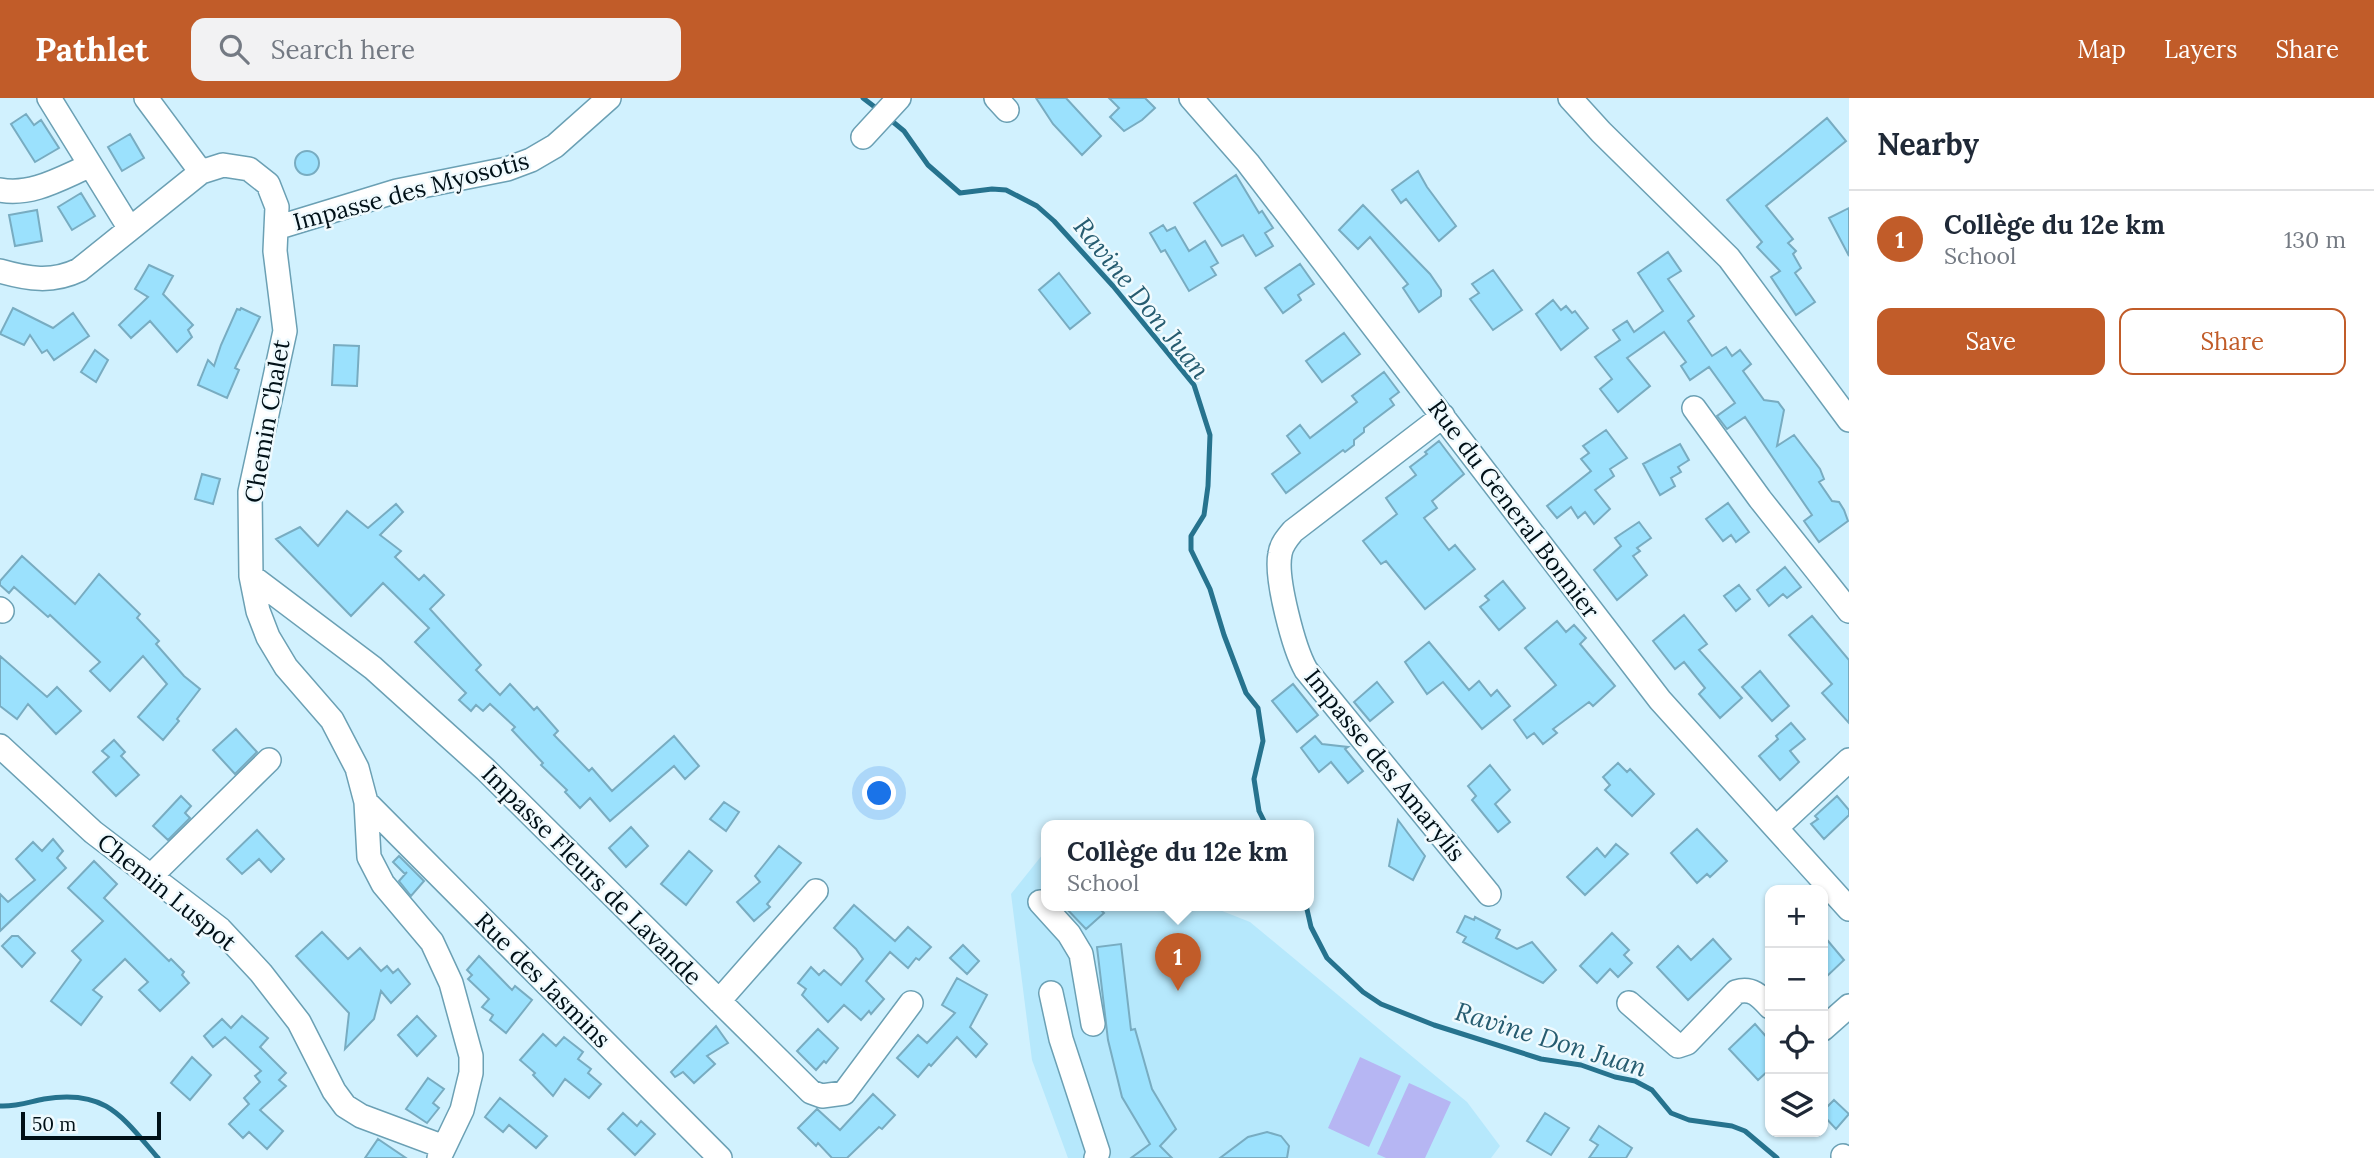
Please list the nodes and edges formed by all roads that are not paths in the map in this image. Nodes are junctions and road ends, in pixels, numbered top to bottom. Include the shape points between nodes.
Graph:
1 (49, 98) edge
2 (146, 98) edge
3 (609, 98) edge
4 (1191, 98) edge
5 (1570, 98) edge
6 (895, 102) edge
7 (868, 131) dead end
8 (89, 166) junction
9 (201, 172) junction
10 (0, 190) edge
11 (276, 228) junction
12 (130, 229) junction
13 (0, 271) edge
14 (1695, 408) dead end
15 (1443, 416) junction
16 (1849, 420) edge
17 (251, 576) junction
18 (1849, 611) edge
19 (0, 746) edge
20 (269, 760) dead end
21 (1849, 760) edge
22 (366, 802) junction
23 (1776, 828) junction
24 (151, 876) junction
25 (817, 891) dead end
26 (1489, 894) dead end
27 (1849, 909) edge
28 (1048, 911) edge
29 (719, 1001) junction
30 (1765, 1001) edge
31 (911, 1003) dead end
32 (1629, 1003) dead end
33 (1849, 1006) edge
34 (1828, 1025) edge
35 (442, 1153) edge
36 (720, 1158) edge
37 (1096, 1158) edge

1 - 8 street
2 - 9 street
3 - 11 street, Impasse des Myosotis via 555,146 531,160 397,191
4 - 15 street, Rue du General Bonnier via 1257,174
5 - 16 street via 1729,258
6 - 7 street
8 - 10 street via 35,189
8 - 12 street
9 - 11 street, Chemin Chalet via 223,165 249,169 268,184 277,207
9 - 12 street
11 - 17 street, Chemin Chalet via 285,331 250,492
12 - 13 street via 65,276 31,279
14 - 18 street
15 - 23 street, Rue du General Bonnier via 1660,700
15 - 26 street, Impasse des Amarylis via 1293,531 1282,545 1279,564 1292,638 1306,670
17 - 22 street, Chemin Chalet via 268,637 286,667 332,720 357,768
17 - 29 street, Impasse Fleurs de Lavande via 373,668 486,770
19 - 24 street, Chemin Luspot via 93,832
20 - 24 street
21 - 23 street
22 - 35 street, Chemin Chalet via 369,857 383,884 432,942 451,984 471,1056 462,1110
22 - 36 street, Rue des Jasmins
23 - 27 street, Rue du General Bonnier
24 - 35 street, Chemin Luspot via 220,929 261,973 299,1022 345,1106
25 - 29 street
28 - 37 street via 1081,954 1092,1014 1053,1003 1098,1152
29 - 31 street, Impasse Fleurs de Lavande via 799,1081 822,1096 844,1093
30 - 32 street via 1758,993 1736,992 1687,1043 1678,1046
33 - 34 street

